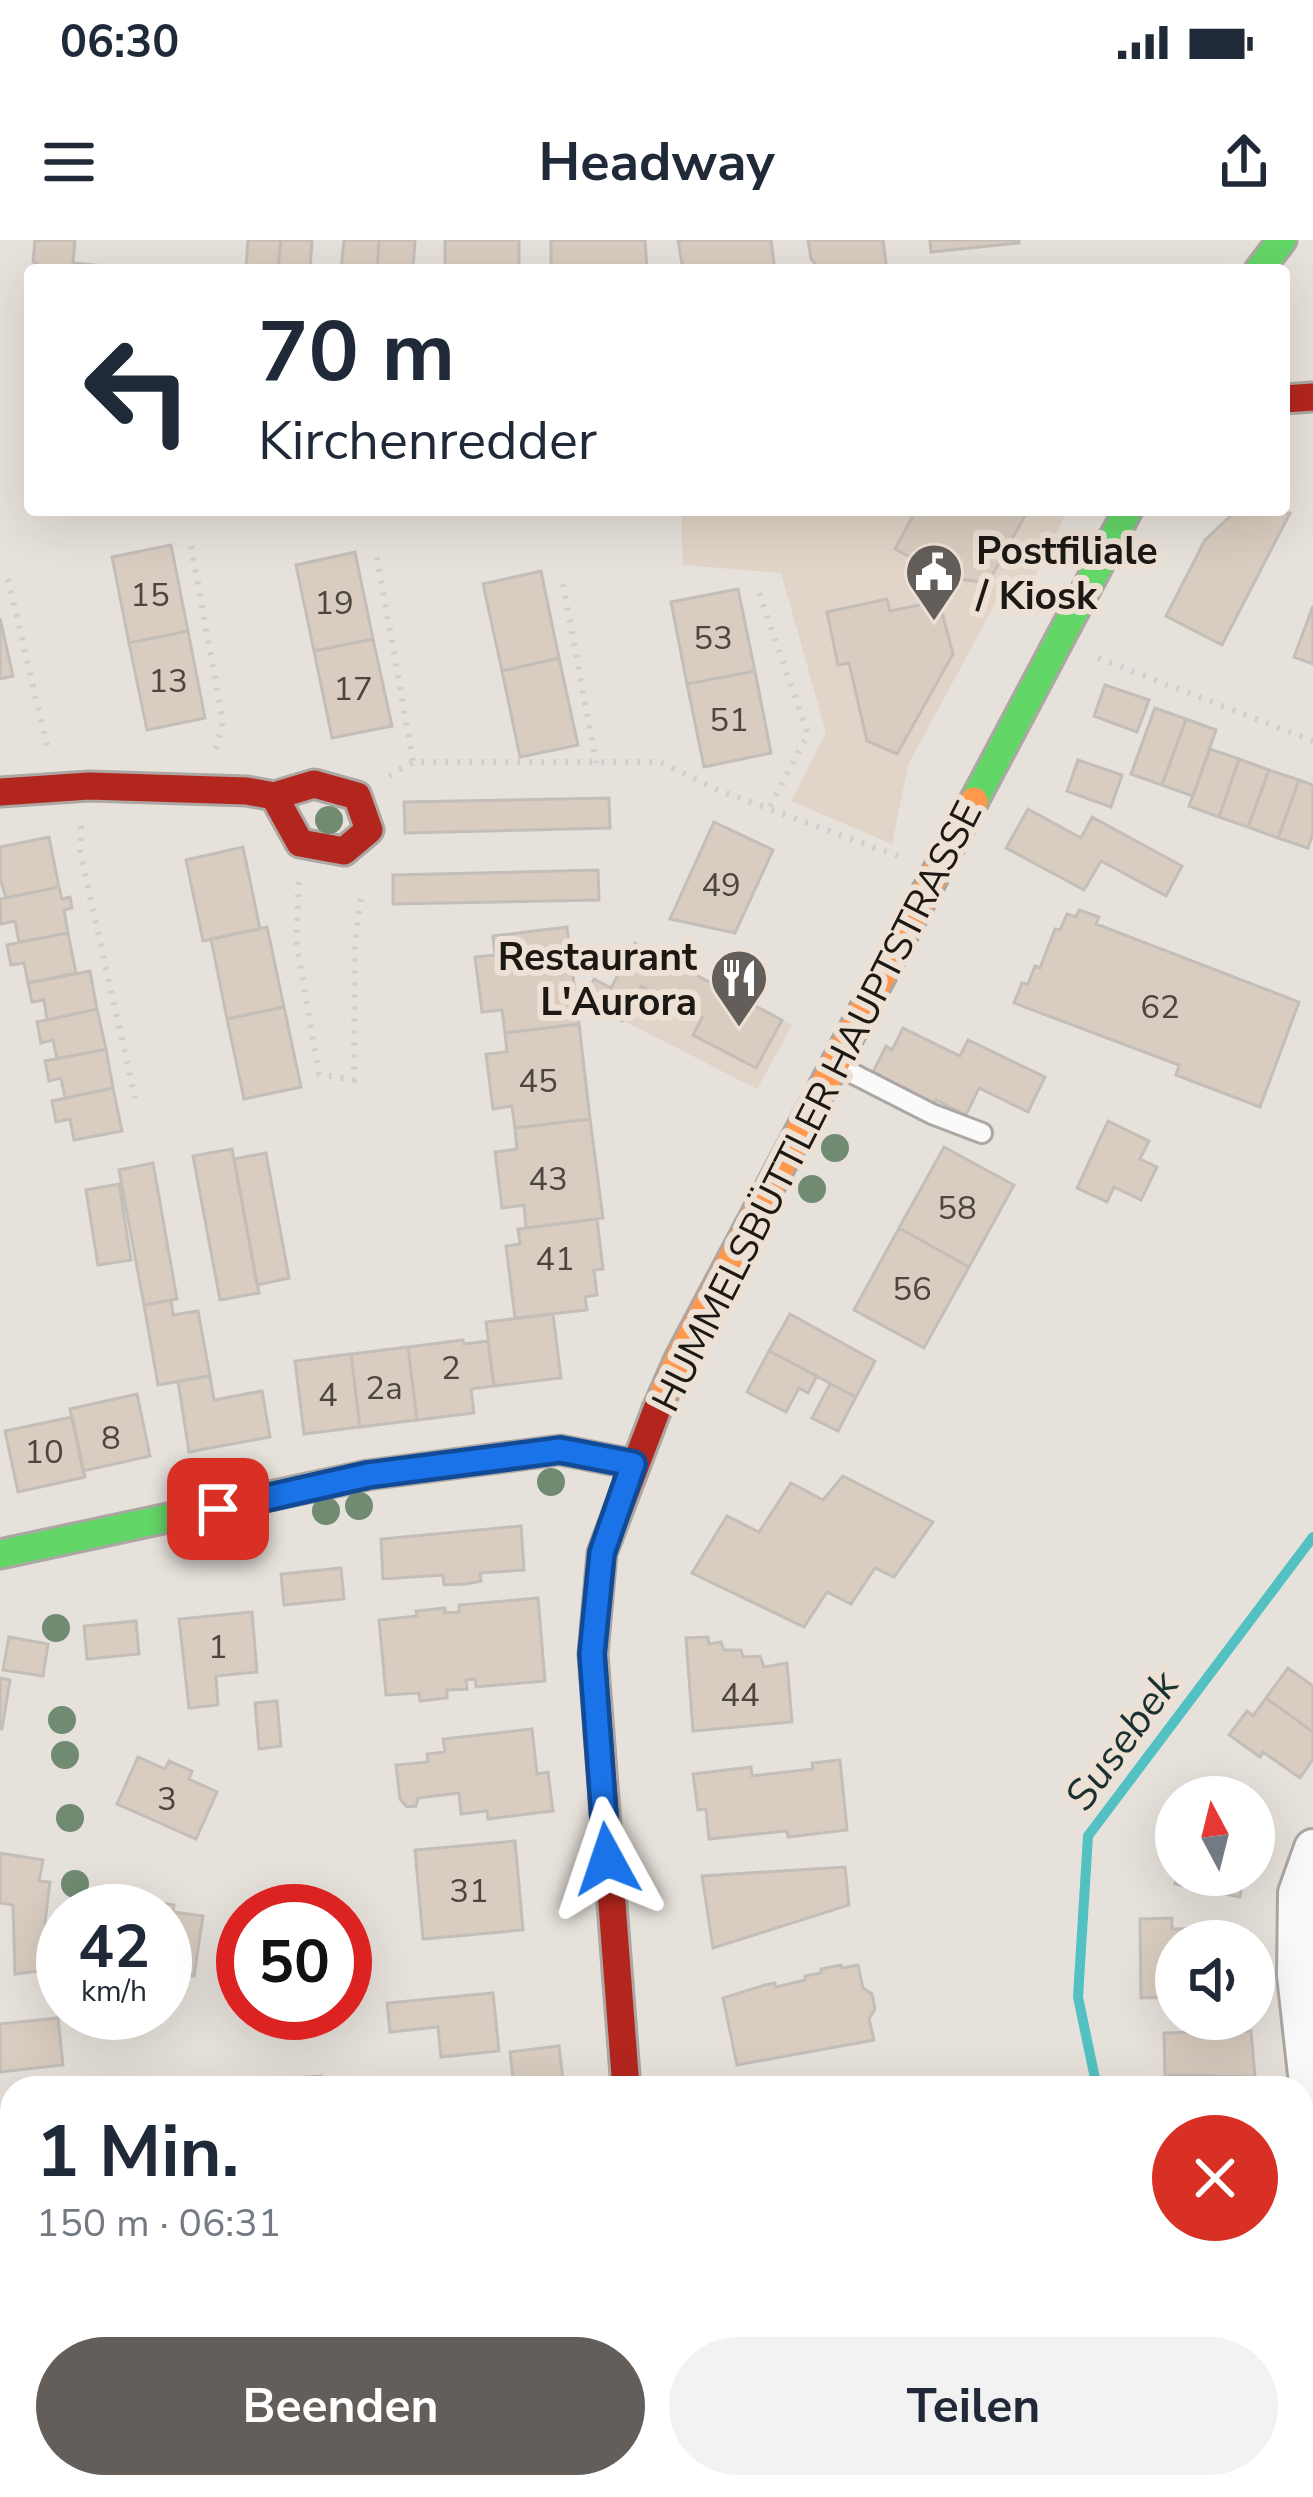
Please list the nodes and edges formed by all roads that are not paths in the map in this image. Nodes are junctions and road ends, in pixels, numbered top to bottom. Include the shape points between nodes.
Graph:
1 (1282, 240) edge
2 (1263, 264) edge
3 (1124, 516) edge
4 (0, 792) edge
5 (274, 796) junction
6 (834, 1064) junction
7 (982, 1132) dead end
8 (633, 1464) junction
9 (0, 1554) edge
10 (1313, 1848) edge
11 (625, 2076) edge
12 (1307, 2076) edge

1 - 2 main road
3 - 6 main road, HUMMELSBÜTTLER HAUPTSTRASSE
4 - 5 main road via 69,787
5 - 5 main road via 314,784 357,796 369,830 344,850 300,843
6 - 7 lane
6 - 8 main road, HUMMELSBÜTTLER HAUPTSTRASSE via 679,1359
8 - 9 main road via 560,1450 368,1475
8 - 11 main road, HUMMELSBÜTTLER HAUPTSTRASSE via 602,1553 592,1654
10 - 12 street via 1297,1893

